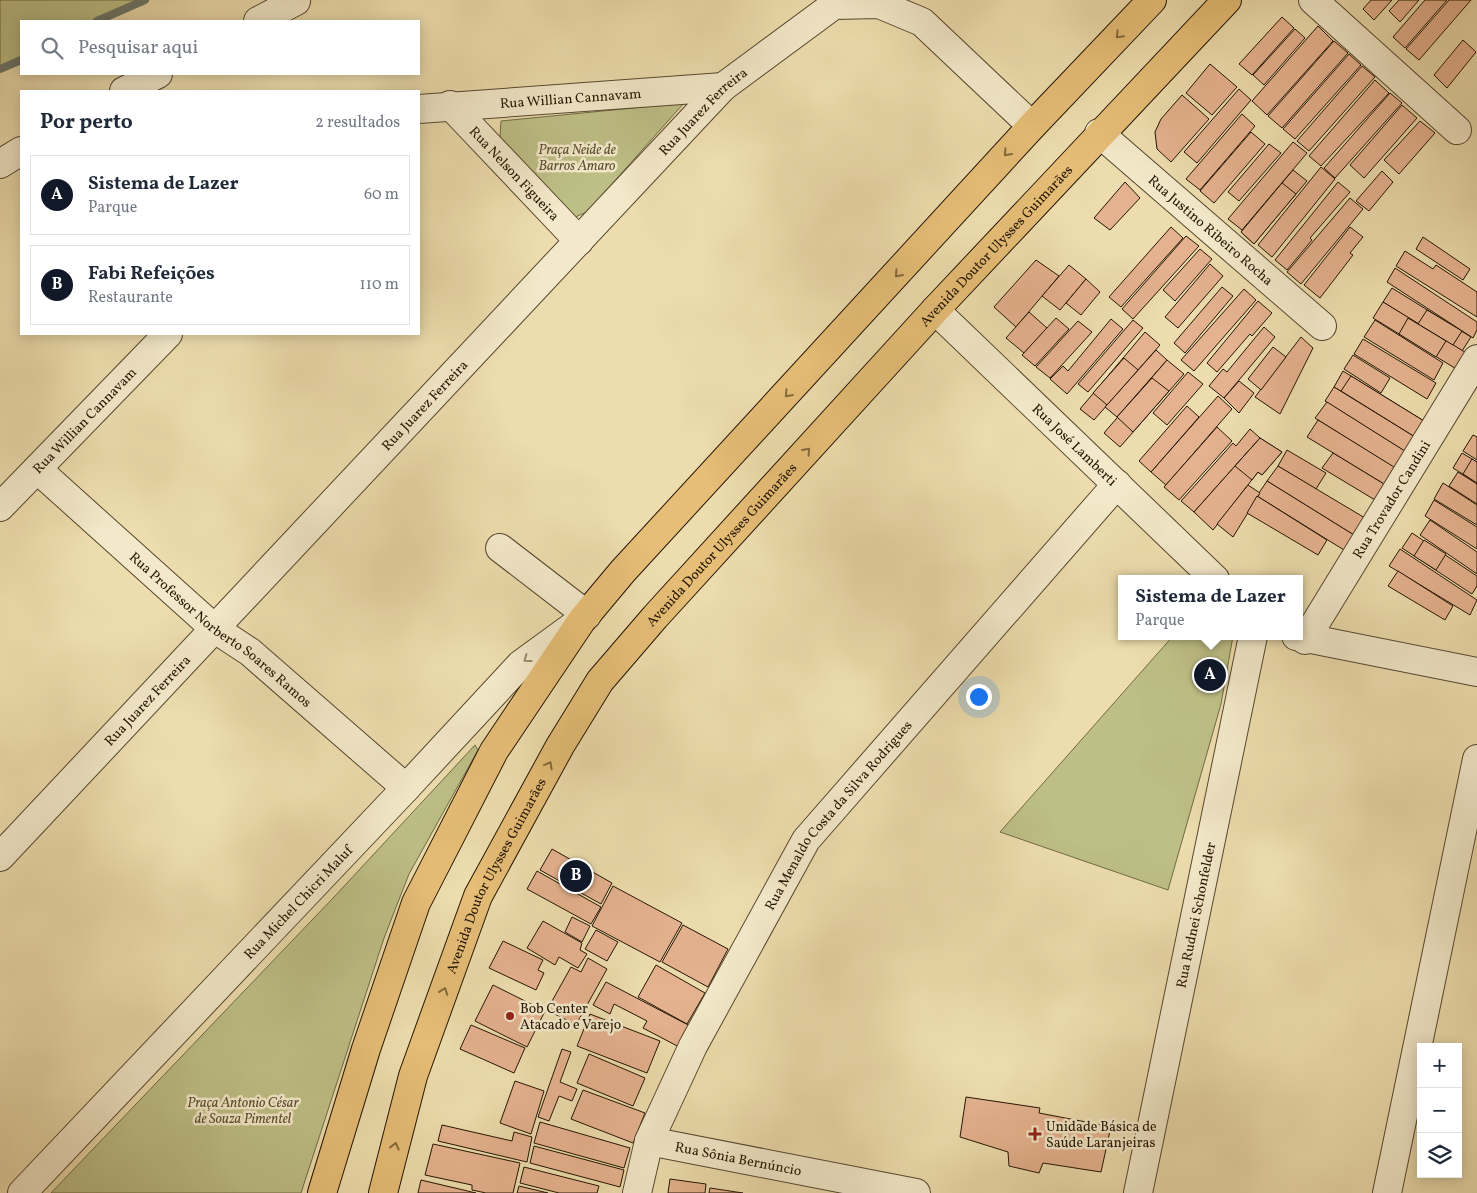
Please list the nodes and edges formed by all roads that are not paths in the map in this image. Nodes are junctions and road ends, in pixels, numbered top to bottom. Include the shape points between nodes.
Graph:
1 (1152, 0) edge
2 (1227, 0) edge
3 (1313, 0) edge
4 (296, 1) dead end
5 (260, 20) edge
6 (156, 75) edge
7 (723, 87) junction
8 (126, 90) edge
9 (450, 106) junction
10 (420, 109) edge
11 (1032, 126) junction
12 (1456, 130) dead end
13 (1099, 133) junction
14 (20, 152) edge
15 (0, 164) edge
16 (579, 241) junction
17 (935, 310) junction
18 (1322, 326) dead end
19 (167, 335) edge
20 (1477, 359) edge
21 (37, 469) junction
22 (1117, 484) junction
23 (0, 507) edge
24 (500, 548) dead end
25 (1211, 575) edge
26 (584, 618) junction
27 (215, 629) junction
28 (1303, 635) edge
29 (1303, 638) edge
30 (1252, 640) edge
31 (1477, 672) edge
32 (1477, 759) edge
33 (406, 788) junction
34 (0, 857) edge
35 (649, 1141) junction
36 (899, 1191) edge
37 (22, 1193) edge
38 (322, 1193) edge
39 (383, 1193) edge
40 (637, 1193) edge
41 (1138, 1193) edge
42 (1387, 1193) edge

1 -> 11 main road
2 - 13 main road, Avenida Doutor Ulysses Guimarães
3 - 12 street
4 - 5 street
6 - 8 street
7 - 9 street, Rua Willian Cannavam
7 - 11 street, Rua Juarez Ferreira via 834,5 880,4 922,22
7 - 16 street, Rua Juarez Ferreira
9 - 10 street, Rua Willian Cannavam
9 - 16 street, Rua Nelson Figueira
11 -> 26 main road via 623,571
13 - 17 main road, Avenida Doutor Ulysses Guimarães
13 - 18 street, Rua Justino Ribeiro Rocha
14 - 15 street
16 - 27 street, Rua Juarez Ferreira
17 - 22 street, Rua José Lamberti
39 -> 17 main road, Avenida Doutor Ulysses Guimarães via 413,1076 478,896 511,832 600,681
19 - 21 street, Rua Willian Cannavam
20 - 28 street, Rua Trovador Candini
21 - 23 street, Rua Willian Cannavam
21 - 27 street, Rua Professor Norberto Soares Ramos
22 - 25 street, Rua José Lamberti
22 - 35 street, Rua Menaldo Costa da Silva Rodrigues via 806,840 693,1046
24 - 26 street
26 -> 33 street, Rua Michel Chicri Maluf via 521,664
26 - 38 main road via 494,751 416,903 366,1049
27 - 33 street, Rua Professor Norberto Soares Ramos via 250,652
27 - 34 street, Rua Juarez Ferreira
29 - 31 street
30 - 41 street, Rua Rudnei Schonfelder
32 - 42 street
33 - 37 street, Rua Michel Chicri Maluf
35 - 36 street, Rua Sônia Bernúncio
35 - 40 street, Rua Menaldo Costa da Silva Rodrigues

